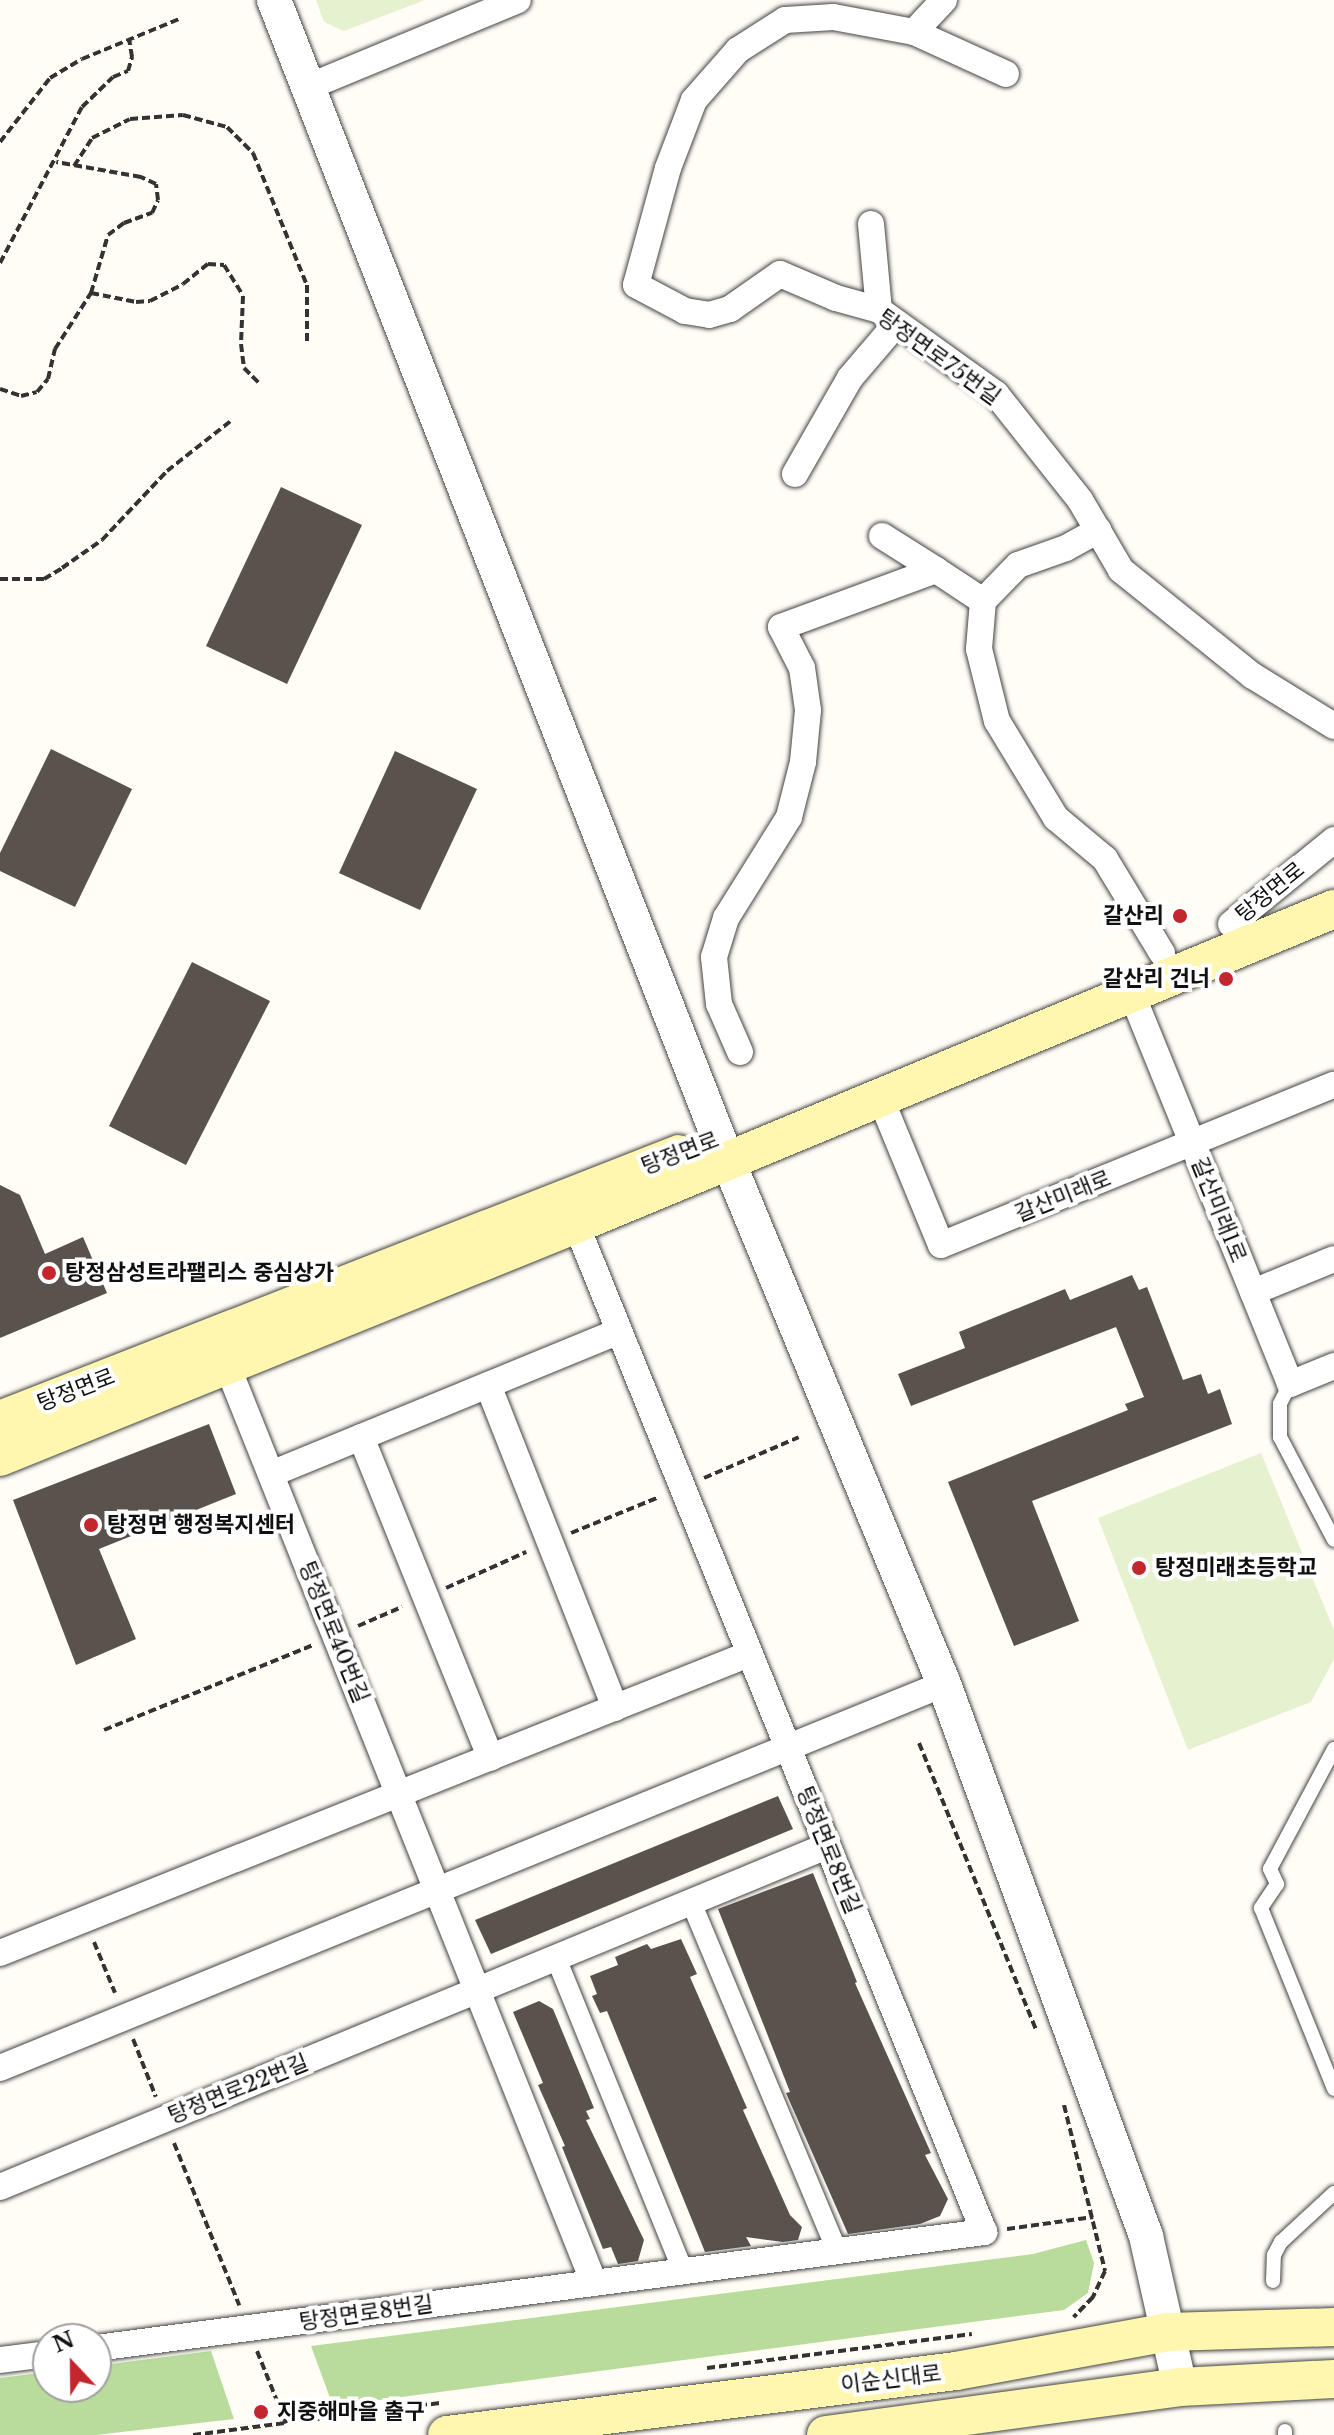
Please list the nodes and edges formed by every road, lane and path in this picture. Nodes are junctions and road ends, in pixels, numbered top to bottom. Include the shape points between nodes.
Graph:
1 (274, 0) edge
2 (518, 0) edge
3 (944, 0) edge
4 (179, 19) dead end
5 (914, 32) junction
6 (129, 39) junction
7 (1006, 74) dead end
8 (308, 87) junction
9 (0, 142) edge
10 (56, 162) junction
11 (74, 166) junction
12 (871, 224) dead end
13 (0, 263) edge
14 (91, 293) junction
15 (888, 317) junction
16 (307, 343) dead end
17 (259, 383) dead end
18 (0, 389) edge
19 (232, 420) dead end
20 (795, 474) dead end
21 (1098, 530) junction
22 (882, 536) dead end
23 (936, 570) junction
24 (0, 579) edge
25 (983, 601) junction
26 (1334, 726) edge
27 (1334, 840) edge
28 (1334, 880) edge
29 (1334, 909) edge
30 (1242, 932) junction
31 (1162, 953) junction
32 (1131, 992) junction
33 (740, 1052) dead end
34 (1334, 1085) edge
35 (880, 1097) junction
36 (1192, 1143) junction
37 (723, 1150) junction
38 (576, 1224) junction
39 (1334, 1259) edge
40 (1253, 1292) junction
41 (619, 1331) junction
42 (221, 1350) junction
43 (1334, 1366) edge
44 (1290, 1384) junction
45 (488, 1385) junction
46 (0, 1420) edge
47 (361, 1437) junction
48 (799, 1437) dead end
49 (0, 1457) edge
50 (271, 1474) junction
51 (682, 1488) junction
52 (1334, 1540) edge
53 (550, 1541) junction
54 (426, 1597) junction
55 (335, 1636) junction
56 (749, 1654) junction
57 (944, 1684) junction
58 (615, 1708) junction
59 (104, 1730) dead end
60 (787, 1747) junction
61 (1334, 1749) edge
62 (491, 1758) junction
63 (398, 1794) junction
64 (827, 1846) junction
65 (436, 1890) junction
66 (691, 1902) junction
67 (85, 1919) junction
68 (0, 1953) edge
69 (556, 1958) junction
70 (476, 1991) junction
71 (124, 2017) junction
72 (0, 2068) edge
73 (1334, 2089) edge
74 (165, 2119) junction
75 (0, 2187) edge
76 (1334, 2193) edge
77 (1093, 2217) dead end
78 (984, 2232) junction
79 (837, 2251) junction
80 (683, 2271) junction
81 (1273, 2281) dead end
82 (594, 2283) junction
83 (1334, 2327) edge
84 (248, 2329) junction
85 (1168, 2332) junction
86 (112, 2346) edge
87 (32, 2356) edge
88 (0, 2360) edge
89 (1334, 2379) edge
90 (1180, 2387) junction
91 (286, 2423) dead end
92 (447, 2435) edge
93 (826, 2435) edge

1 - 8 street
2 - 8 street
3 - 5 street
4 - 6 path
5 - 7 street
5 - 15 street, 탕정면로75번길 via 833,17 785,20 738,50 694,100 668,168 636,285 685,311 709,315 730,309 780,274
6 - 9 path via 50,78
6 - 10 path via 128,71 113,77 82,107
8 - 37 street
10 - 11 path
10 - 13 path
11 - 14 path via 156,184 158,200 152,213 108,235
11 - 16 path via 92,138 130,119 183,115 227,127 253,153 307,285
12 - 15 street
14 - 17 path via 150,301 208,264 224,265 243,296 244,368
14 - 18 path via 55,349 48,379 37,392 21,396
15 - 20 street
15 - 21 street, 탕정면로75번길 via 996,394
19 - 24 path via 167,471 102,540 62,568 44,579
21 - 25 street via 1018,565
21 - 26 street, 탕정면로75번길 via 1121,570 1253,676
22 - 23 street
23 - 25 street
23 - 33 street via 781,627 802,668 808,710 803,762 789,817 726,918 714,957 719,1004
25 - 31 street via 979,649 997,721 1056,818 1105,859
27 - 30 street, 탕정면로
28 - 30 main road
29 - 30 main road
30 - 31 main road, 탕정면로
30 - 32 main road, 탕정면로
31 - 37 main road, 탕정면로
32 - 35 main road, 탕정면로
32 - 36 street, 갈산미래1로
34 - 36 street, 갈산미래로
35 - 36 street, 갈산미래로 via 941,1245
35 - 37 main road, 탕정면로
36 - 40 street, 갈산미래1로
37 - 38 main road, 탕정면로
37 - 42 main road, 탕정면로
37 - 57 street
38 - 41 street, 탕정면로8번길
38 - 42 main road, 탕정면로
39 - 40 street
40 - 44 street, 갈산미래1로
41 - 45 street
41 - 51 street, 탕정면로8번길
42 - 46 main road, 탕정면로
42 - 49 main road, 탕정면로
42 - 50 street, 탕정면로40번길
43 - 44 street
44 - 52 lane via 1280,1404 1280,1437
45 - 47 street
45 - 53 street
47 - 50 street
47 - 54 street
48 - 51 path
50 - 55 street, 탕정면로40번길
51 - 53 path
51 - 56 street, 탕정면로8번길
53 - 54 path
53 - 58 street
54 - 55 path
54 - 62 street
55 - 59 path
55 - 63 street, 탕정면로40번길
56 - 58 street
56 - 60 street, 탕정면로8번길
57 - 60 street
57 - 85 street via 1146,2236
58 - 62 street
60 - 64 street, 탕정면로8번길
60 - 65 street
61 - 73 lane via 1270,1869 1277,1884 1261,1908
62 - 63 street
63 - 65 street, 탕정면로40번길
63 - 67 street
64 - 66 street
64 - 78 street, 탕정면로8번길
65 - 70 street, 탕정면로40번길
65 - 71 street
66 - 69 street
66 - 79 street
67 - 68 street
67 - 71 path
69 - 70 street
69 - 80 street
70 - 74 street, 탕정면로22번길
70 - 82 street, 탕정면로40번길
71 - 72 street
71 - 74 path
74 - 75 street, 탕정면로22번길
74 - 84 path
76 - 81 lane via 1281,2242 1274,2255
77 - 78 path
78 - 79 street, 탕정면로8번길
79 - 80 street, 탕정면로8번길
80 - 82 street, 탕정면로8번길
82 - 84 street, 탕정면로8번길
83 - 85 main road, 이순신대로
84 - 86 street, 탕정면로8번길
84 - 91 path
85 - 90 street
85 - 92 main road, 이순신대로 via 956,2371
87 - 88 street
89 - 90 main road, 이순신대로
90 - 93 main road, 이순신대로

